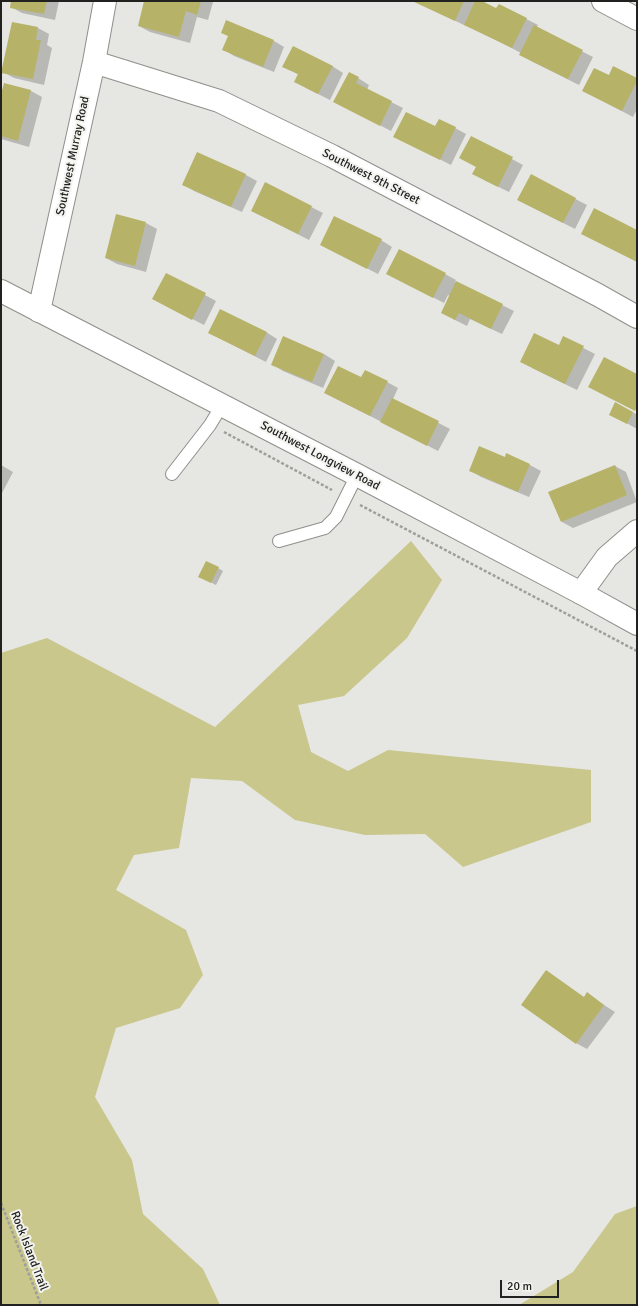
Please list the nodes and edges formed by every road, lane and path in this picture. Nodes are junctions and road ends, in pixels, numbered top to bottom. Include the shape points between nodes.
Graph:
1 (105, 1) edge
2 (603, 1) edge
3 (637, 19) edge
4 (94, 62) junction
5 (1, 291) edge
6 (39, 312) junction
7 (637, 317) edge
8 (222, 405) junction
9 (210, 425) junction
10 (172, 474) dead end
11 (357, 475) junction
12 (346, 497) junction
13 (637, 531) edge
14 (279, 541) dead end
15 (581, 593) junction
16 (637, 624) edge
17 (637, 651) edge
18 (1, 1203) edge
19 (41, 1305) edge

1 - 4 street, Southwest Murray Road
2 - 3 street
4 - 6 street, Southwest Murray Road
4 - 7 street, Southwest 9th Street via 219,101 332,156
5 - 6 street, Southwest Longview Road
6 - 8 street, Southwest Longview Road
8 - 9 lane
8 - 11 street, Southwest Longview Road
9 - 10 lane
9 - 12 path
11 - 12 lane
11 - 15 street, Southwest Longview Road
12 - 14 lane via 336,517 325,528
12 - 17 path
13 - 15 street via 607,557
15 - 16 street, Southwest Longview Road
18 - 19 path, Rock Island Trail

